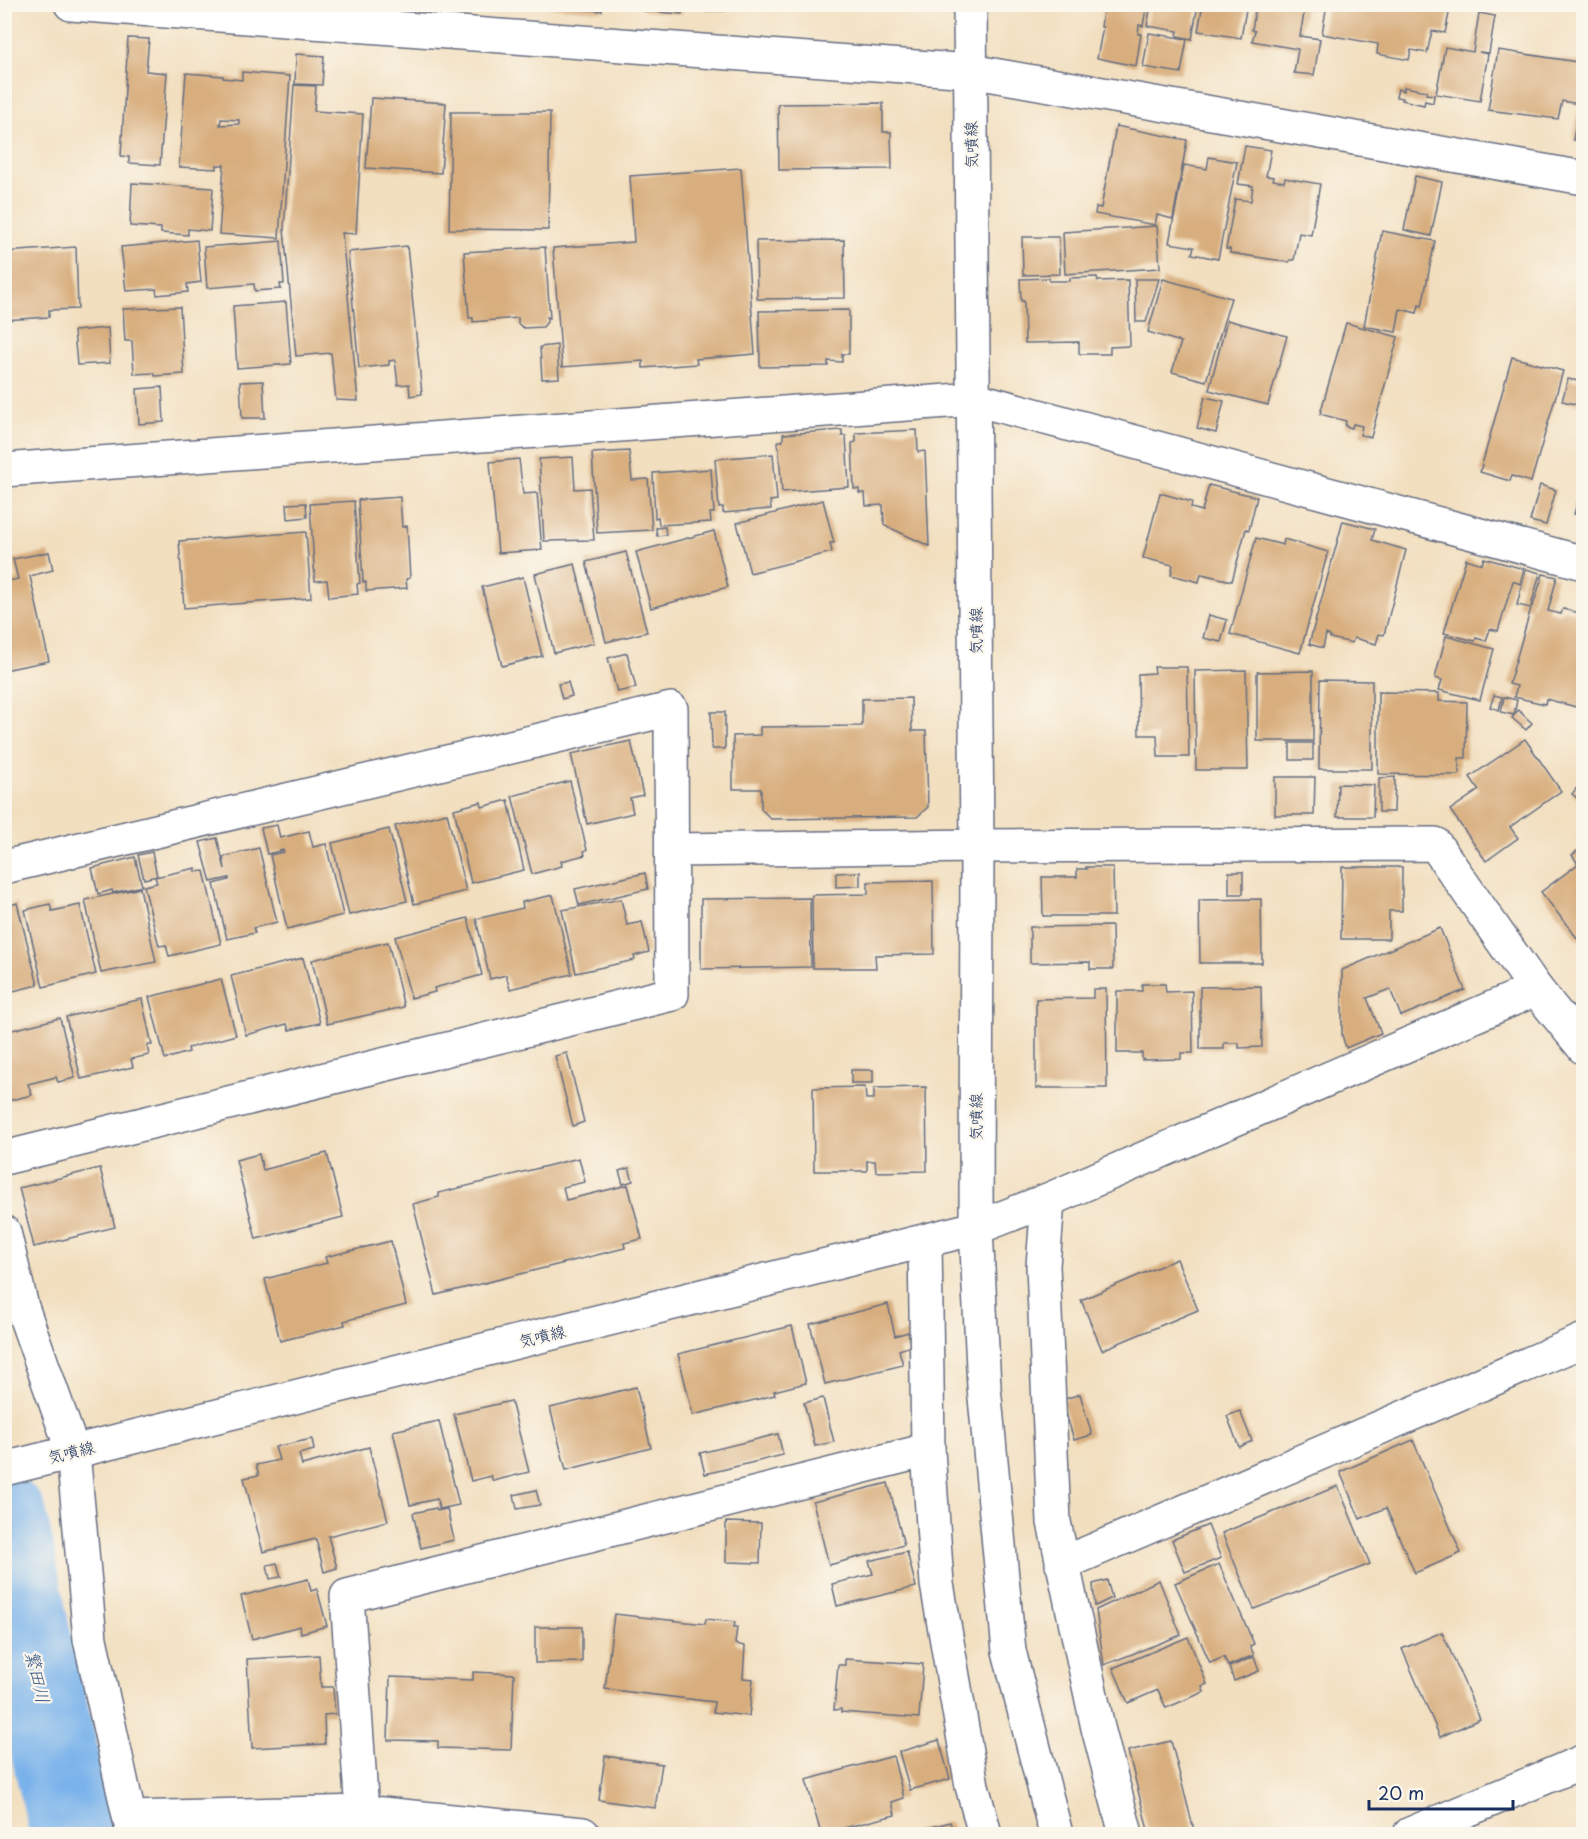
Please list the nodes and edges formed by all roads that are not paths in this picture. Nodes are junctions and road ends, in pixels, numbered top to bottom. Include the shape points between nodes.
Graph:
1 (71, 4) edge
2 (970, 4) edge
3 (970, 71) junction
4 (1584, 177) edge
5 (975, 399) junction
6 (4, 470) edge
7 (1584, 563) edge
8 (977, 846) junction
9 (672, 850) junction
10 (4, 867) edge
11 (1536, 989) junction
12 (1584, 1048) edge
13 (4, 1158) edge
14 (1048, 1200) junction
15 (976, 1228) junction
16 (4, 1232) edge
17 (926, 1241) junction
18 (1584, 1340) edge
19 (928, 1450) junction
20 (73, 1452) junction
21 (4, 1469) edge
22 (1062, 1564) junction
23 (1584, 1761) edge
24 (362, 1812) junction
25 (132, 1826) edge
26 (583, 1834) edge
27 (984, 1834) edge
28 (1056, 1834) edge
29 (1126, 1834) edge
30 (1410, 1834) edge

1 - 3 street
2 - 3 street, 気噴線
3 - 4 street
3 - 5 street, 気噴線
5 - 6 street
5 - 7 street
5 - 8 street, 気噴線
8 - 9 street
8 - 11 street via 1435,844
8 - 15 street, 気噴線
9 - 10 street via 671,709
9 - 13 street via 672,994
11 - 12 street
11 - 14 street
14 - 15 street
14 - 22 street via 1043,1266 1054,1522
15 - 17 street, 気噴線
15 - 28 street via 984,1387 1009,1651
16 - 20 street via 22,1307
17 - 19 street
17 - 20 street, 気噴線
18 - 22 street
19 - 24 street via 347,1596
19 - 27 street via 937,1584
20 - 21 street, 気噴線
20 - 25 street via 90,1639
22 - 29 street
23 - 30 street
24 - 25 street
24 - 26 street

